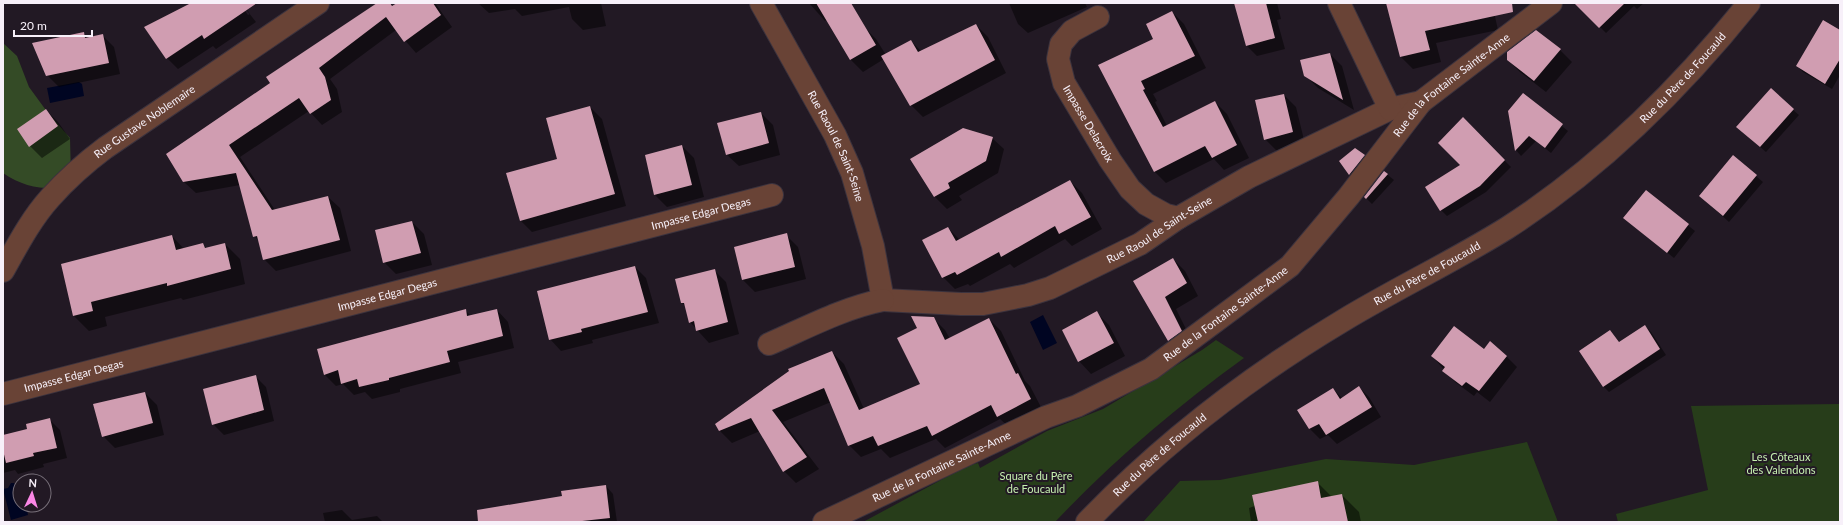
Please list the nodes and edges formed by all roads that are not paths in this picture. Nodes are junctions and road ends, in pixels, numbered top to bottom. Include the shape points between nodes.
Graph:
1 (318, 3) edge
2 (761, 3) edge
3 (1339, 3) edge
4 (1551, 3) edge
5 (1749, 3) edge
6 (1098, 17) dead end
7 (1421, 102) junction
8 (1390, 109) junction
9 (772, 195) dead end
10 (1178, 218) junction
11 (3, 271) edge
12 (883, 300) junction
13 (769, 344) dead end
14 (3, 394) edge
15 (824, 522) edge
16 (1087, 522) edge

1 - 11 street, Rue Gustave Noblemaire via 105,148 77,170 49,199
2 - 12 street, Rue Raoul de Saint-Seine via 835,135 852,173 873,246
3 - 8 street
4 - 7 street, Rue de la Fontaine Sainte-Anne
5 - 16 street, Rue du Père de Foucauld via 1694,68 1653,111 1568,184 1507,227 1344,320 1265,370 1182,435
6 - 10 street, Impasse Delacroix via 1072,31 1061,44 1058,59 1064,83 1130,189 1146,204 1166,215
7 - 8 street, Rue Raoul de Saint-Seine
7 - 15 street, Rue de la Fontaine Sainte-Anne via 1349,196 1290,266 1151,368 1077,406 1046,417
8 - 10 street, Rue Raoul de Saint-Seine via 1249,177
9 - 14 street, Impasse Edgar Degas
10 - 12 street, Rue Raoul de Saint-Seine via 1140,244 1050,288 1028,295 983,304
12 - 13 street, Rue Raoul de Saint-Seine via 846,310

